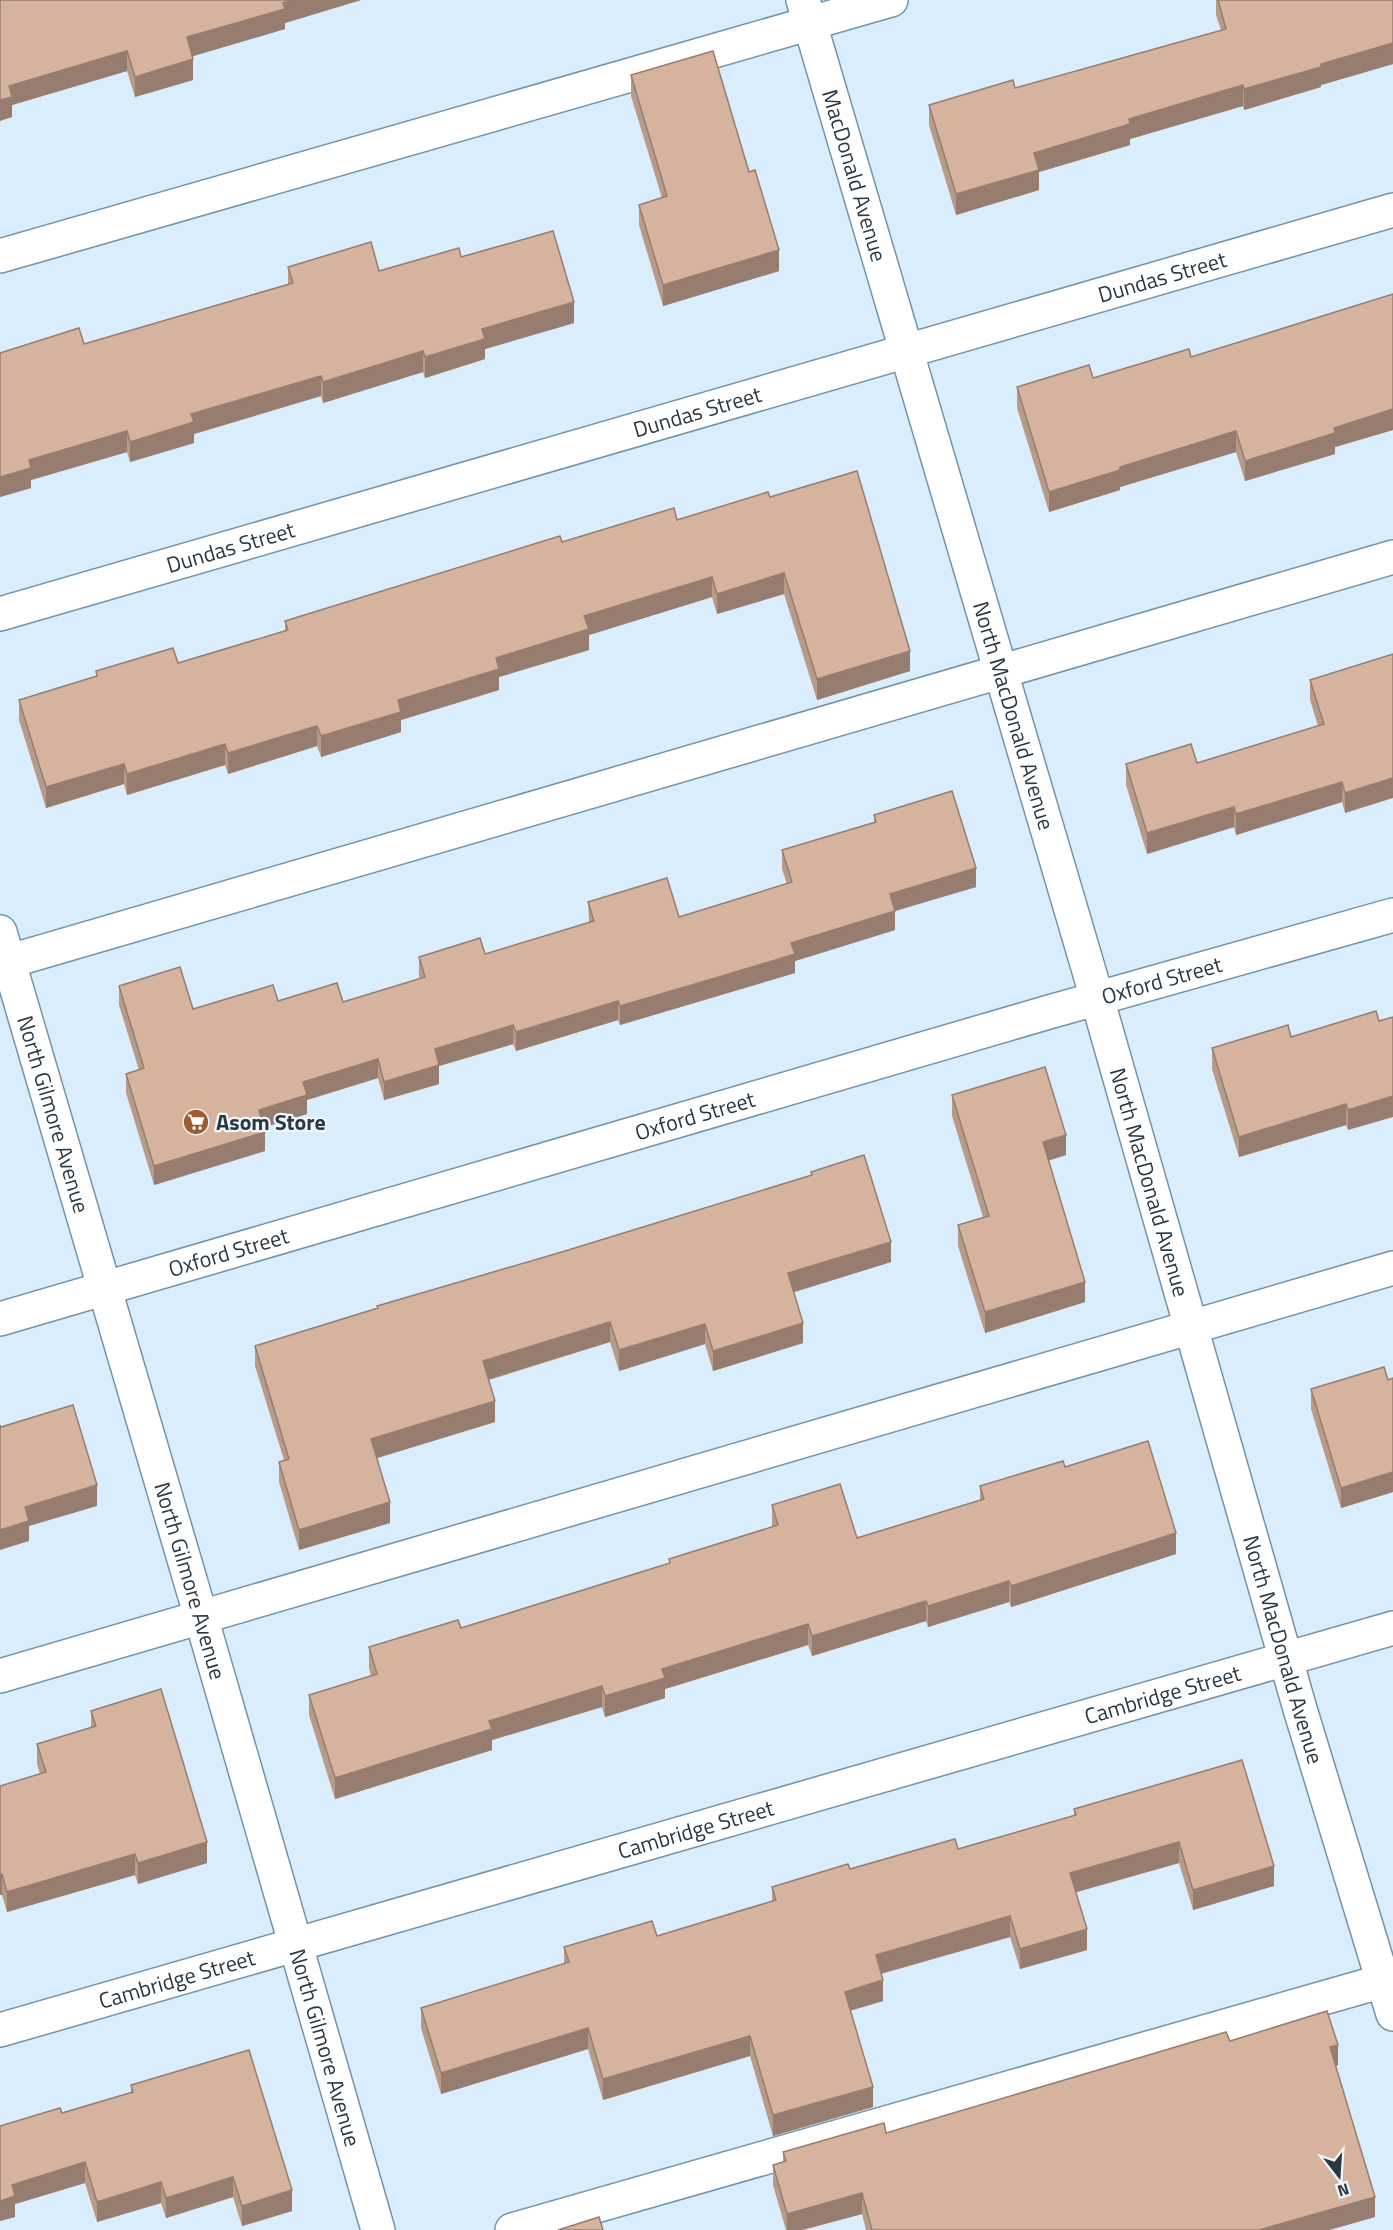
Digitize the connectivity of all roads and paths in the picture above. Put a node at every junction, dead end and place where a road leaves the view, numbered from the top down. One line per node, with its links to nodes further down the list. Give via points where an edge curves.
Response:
1 (891, 0): 2 (street)
2 (806, 12): 4 (street); 5 (street, MacDonald Avenue)
3 (1393, 210): 5 (street, Dundas Street)
4 (0, 256)
5 (906, 350): 7 (street, Dundas Street); 8 (street, North MacDonald Avenue)
6 (1393, 557): 8 (street)
7 (0, 614)
8 (1001, 673): 10 (street); 11 (street, North MacDonald Avenue)
9 (1393, 915): 11 (street, Oxford Street)
10 (3, 953): 13 (street, North Gilmore Avenue)
11 (1097, 998): 13 (street, Oxford Street); 15 (street, North MacDonald Avenue)
12 (1393, 1268): 15 (street)
13 (105, 1287): 14 (street, Oxford Street); 16 (street, North Gilmore Avenue)
14 (0, 1319)
15 (1191, 1328): 16 (street); 18 (street, North MacDonald Avenue)
16 (201, 1617): 19 (street); 20 (street, North Gilmore Avenue)
17 (1393, 1628): 18 (street, Cambridge Street)
18 (1286, 1659): 20 (street, Cambridge Street); 21 (street, North MacDonald Avenue)
19 (0, 1676)
20 (295, 1944): 23 (street, Cambridge Street); 24 (street, North Gilmore Avenue)
21 (1388, 1980): 22 (street, North MacDonald Avenue); 25 (street)
22 (1393, 2013)
23 (0, 2030)
24 (378, 2230)
25 (512, 2230)

